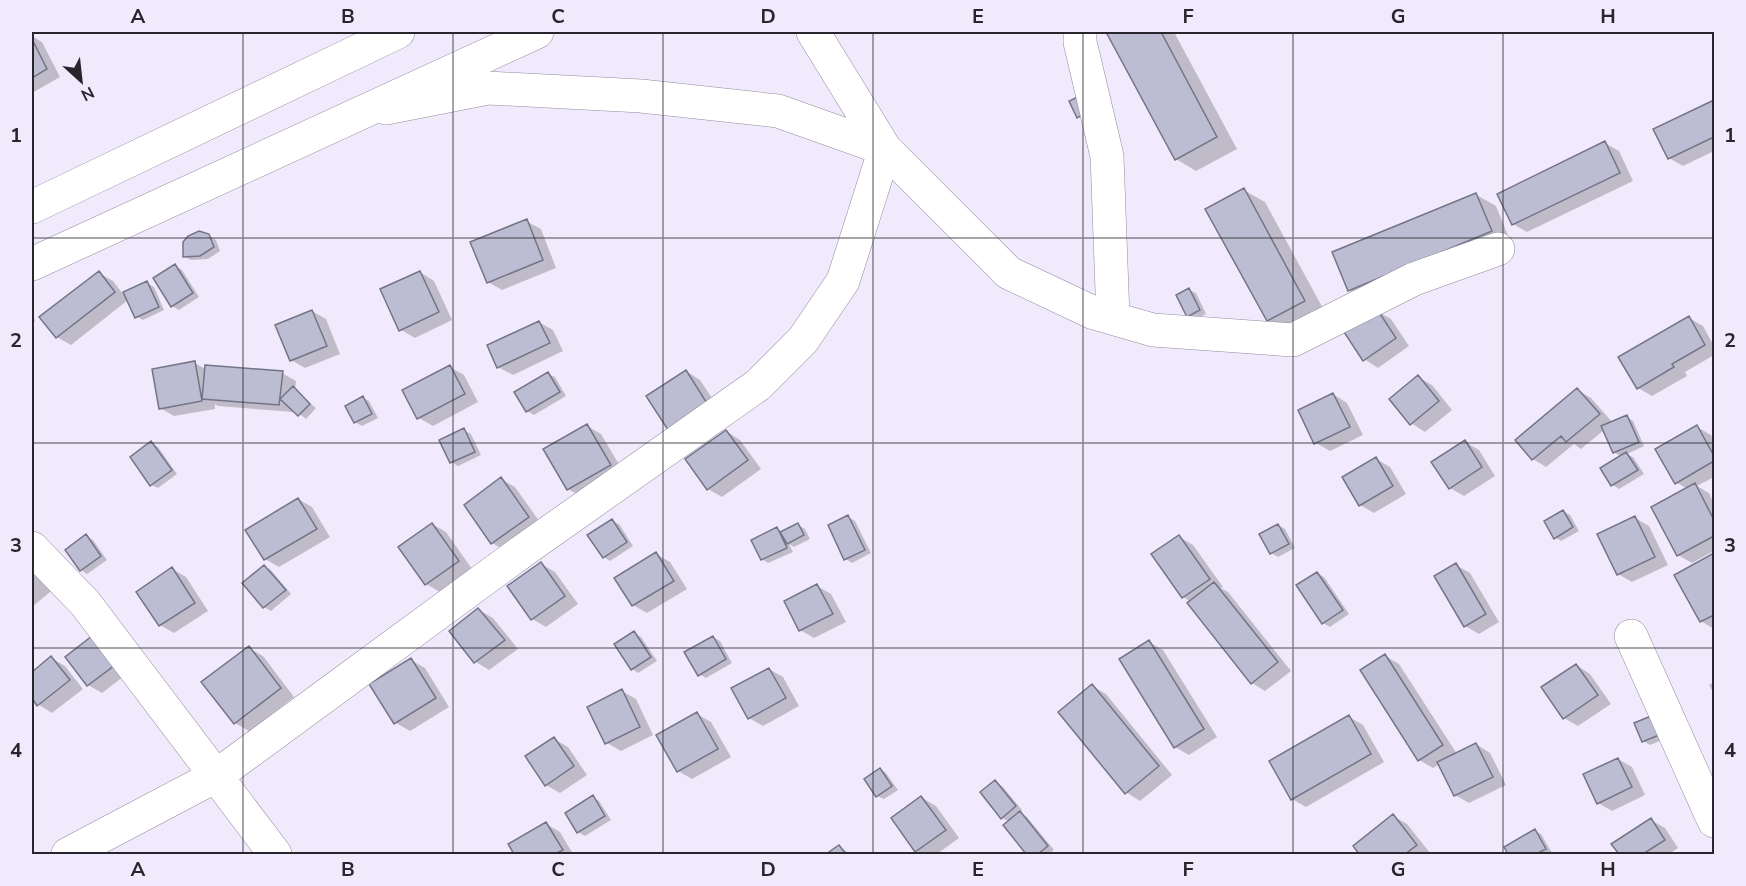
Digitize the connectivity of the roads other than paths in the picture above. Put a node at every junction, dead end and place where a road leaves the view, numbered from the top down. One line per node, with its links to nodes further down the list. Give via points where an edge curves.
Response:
1 (398, 32): 7 (street)
2 (537, 32): 5 (street)
3 (813, 32): 6 (street)
4 (1080, 32): 10 (street, via 1107,156)
5 (358, 114): 6 (street, via 488,88 641,96 778,111); 9 (street)
6 (885, 149): 10 (street, via 1010,273 1094,313); 13 (street, via 843,281 803,340 758,385 524,550)
7 (32, 207)
8 (1498, 249): 10 (street, via 1414,279 1293,340 1153,330)
9 (32, 264)
10 (1113, 318)
11 (32, 548): 13 (street, via 85,603)
12 (1631, 636): 14 (street)
13 (216, 776): 15 (street); 16 (street)
14 (1714, 821)
15 (68, 855)
16 (275, 855)

